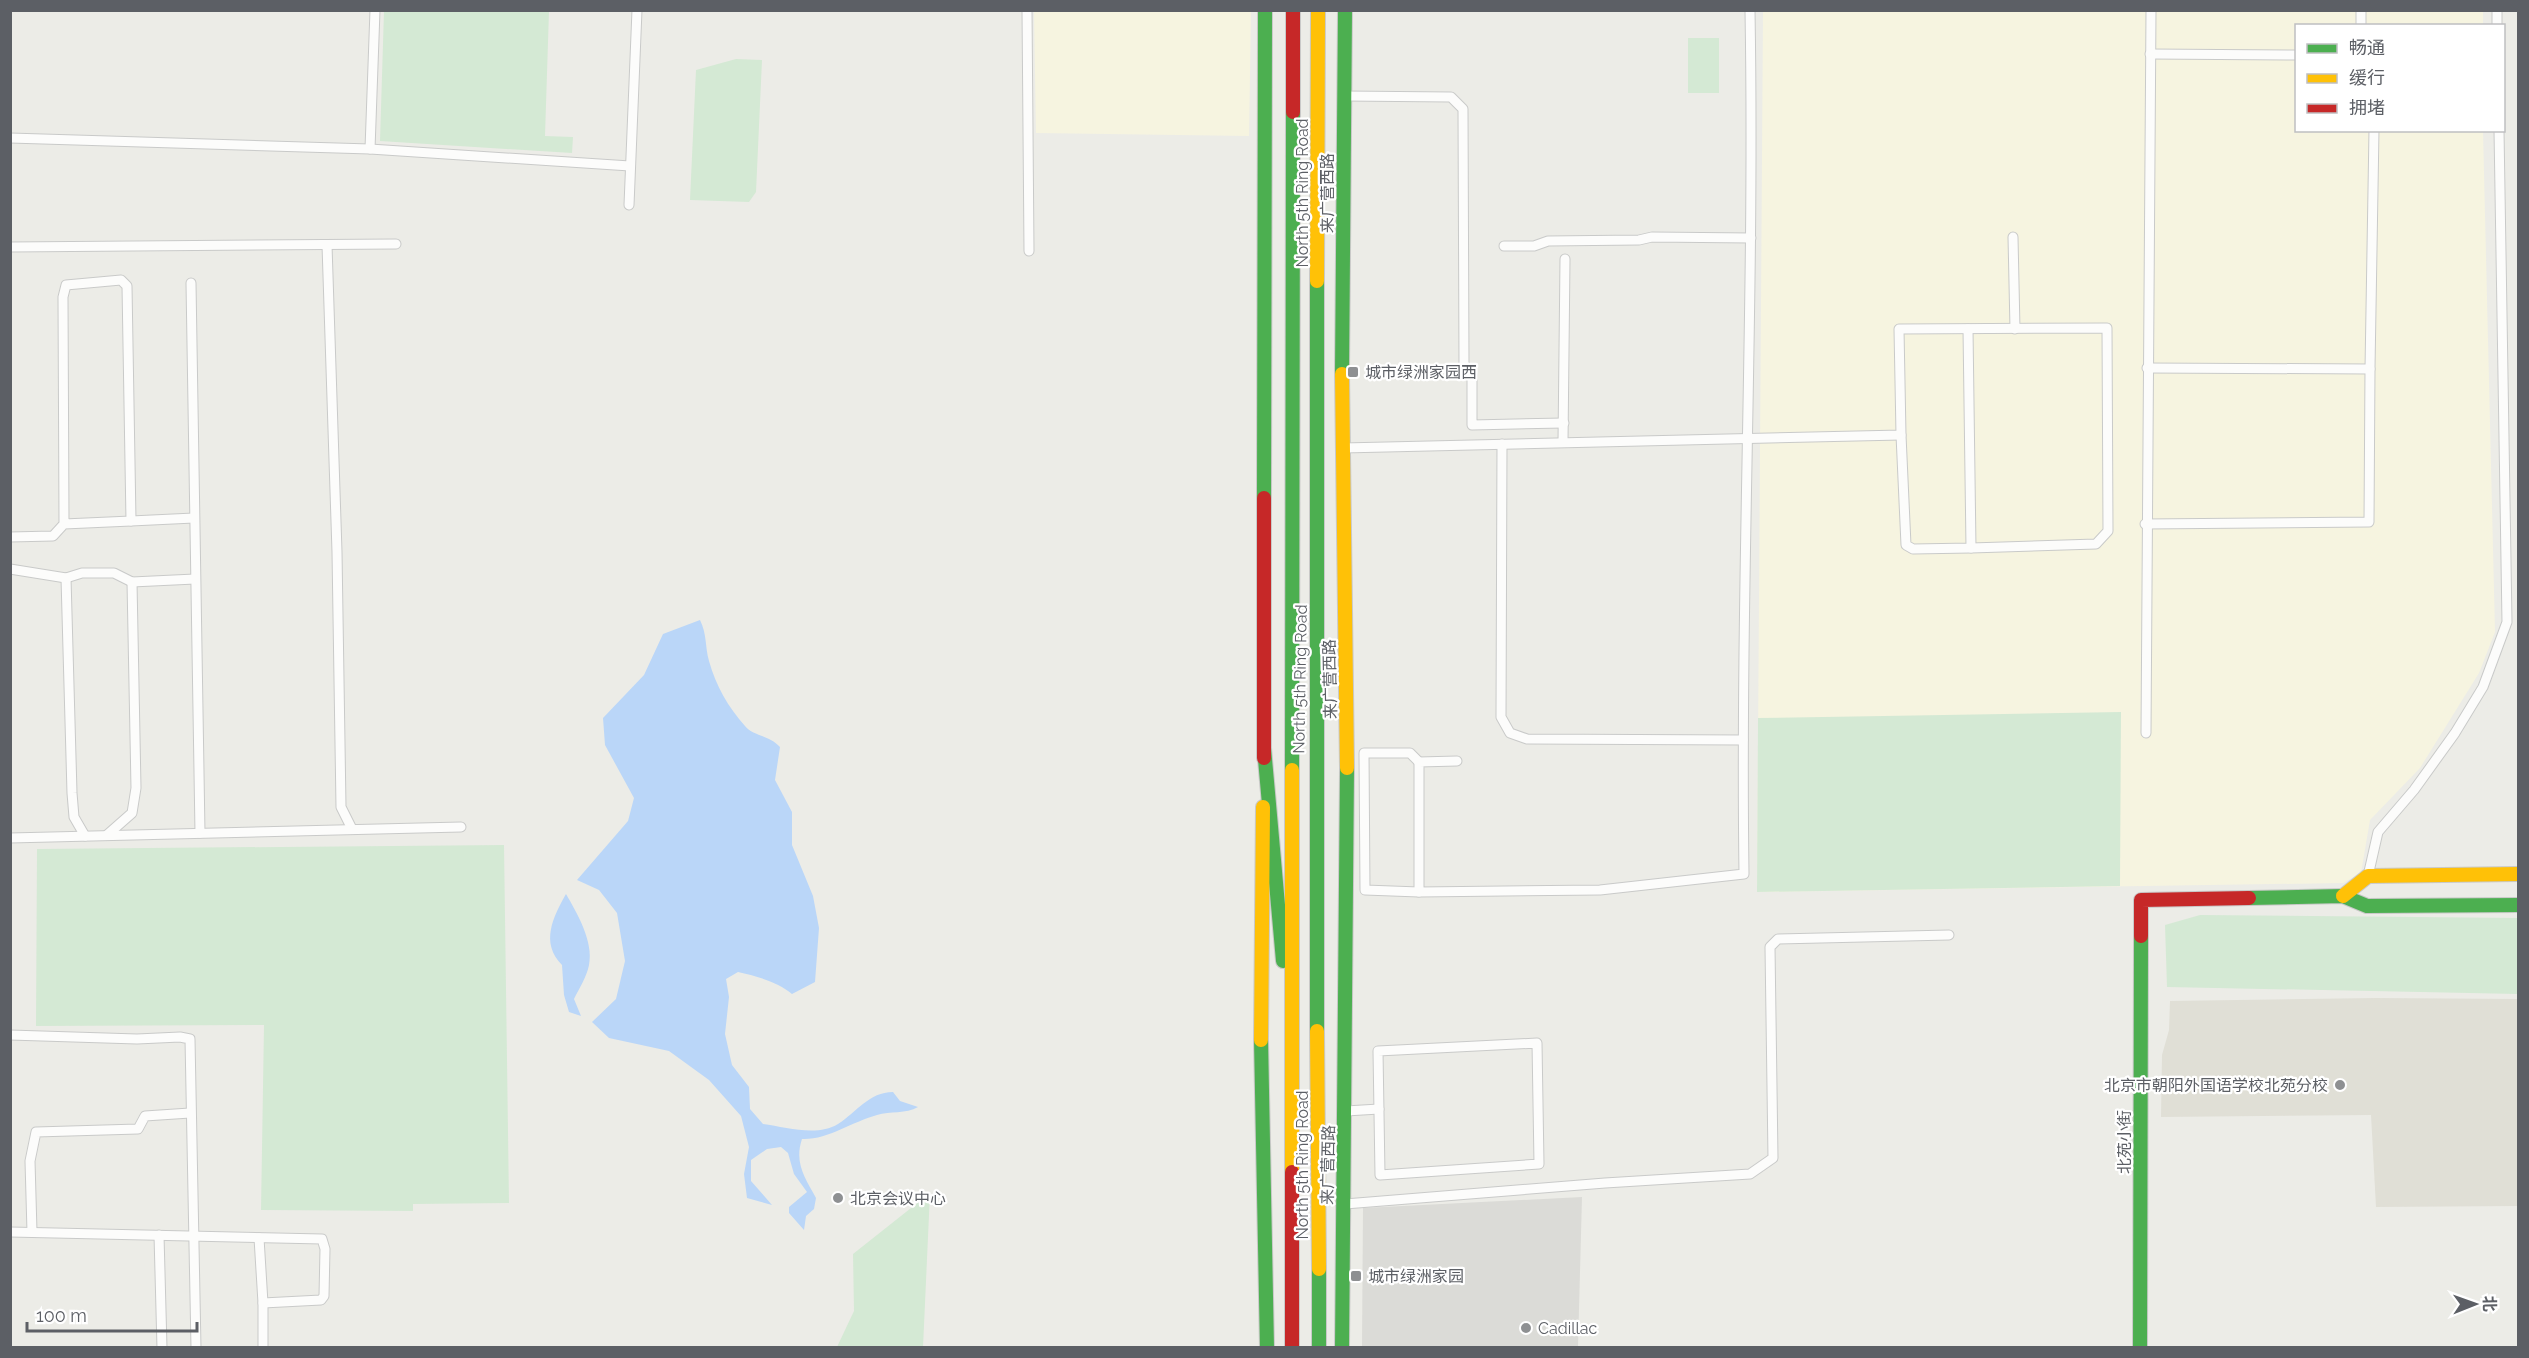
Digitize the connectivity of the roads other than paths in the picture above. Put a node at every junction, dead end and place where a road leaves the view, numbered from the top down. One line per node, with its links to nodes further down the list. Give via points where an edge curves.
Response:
1 (375, 10): 16 (street)
2 (637, 10): 17 (street)
3 (1027, 10): 25 (street)
4 (1265, 10): 54 (main road)
5 (1293, 10): 72 (main road, North 5th Ring Road)
6 (1318, 10): 88 (main road, North 5th Ring Road)
7 (1345, 10): 12 (main road, 来广营西路)
8 (1750, 10): 20 (street)
9 (2151, 10): 10 (street)
10 (2150, 54): 11 (street); 30 (street)
11 (2295, 55)
12 (1344, 96): 33 (street, via 1451,97 1463,109 1464,364 1472,375); 39 (main road, 来广营西路)
13 (2374, 132): 31 (street)
14 (2499, 132): 40 (street)
15 (10, 138): 16 (street)
16 (370, 149): 17 (street)
17 (630, 166): 18 (street)
18 (629, 205)
19 (2013, 237): 29 (street)
20 (1751, 238): 24 (street, via 1652,237); 35 (street)
21 (396, 244): 22 (street)
22 (327, 245): 23 (street); 60 (street, via 341,807)
23 (10, 246)
24 (1504, 246)
25 (1029, 251)
26 (1565, 259): 32 (street)
27 (192, 283): 42 (street)
28 (1968, 329): 29 (street); 34 (street, via 1899,329); 47 (street)
29 (2014, 329): 47 (street, via 2107,328 2108,531 2096,544)
30 (2147, 368): 31 (street); 45 (street)
31 (2370, 369): 45 (street, via 2369,522)
32 (1564, 423): 33 (street); 36 (street)
33 (1472, 425): 38 (street)
34 (1901, 435): 35 (street); 47 (street, via 1906,545 1913,549)
35 (1749, 437): 36 (street); 53 (street)
36 (1563, 442): 37 (street)
37 (1502, 444): 38 (street); 53 (street, via 1501,717 1509,733 1527,739)
38 (1472, 445): 39 (street)
39 (1343, 448): 57 (main road, 来广营西路)
40 (2507, 498): 41 (street); 66 (street, via 2511,515 2507,622 2483,687 2455,734 2378,832)
41 (2518, 498)
42 (194, 518): 43 (street); 50 (street)
43 (131, 521): 44 (street); 44 (street, via 127,286 121,280 66,285)
44 (64, 524): 46 (street, via 52,536)
45 (2145, 524): 52 (street)
46 (10, 537)
47 (1971, 548)
48 (10, 569): 49 (street)
49 (66, 578): 51 (street, via 82,573 114,573); 63 (street, via 72,793 74,817)
50 (195, 579): 51 (street); 61 (street)
51 (132, 582): 62 (street, via 136,788 132,813)
52 (2146, 733)
53 (1743, 740): 67 (street, via 1744,874 1600,890)
54 (1264, 748): 72 (main road); 86 (main road, via 1260,994)
55 (1419, 762): 56 (street); 58 (street, via 1410,753 1364,753); 67 (street)
56 (1457, 762)
57 (1348, 813): 58 (street); 74 (main road, 来广营西路)
58 (1365, 813): 67 (street, via 1365,890)
59 (461, 827): 60 (street)
60 (352, 829): 61 (street)
61 (200, 833): 62 (street)
62 (107, 835): 63 (street)
63 (85, 836): 64 (street)
64 (10, 838)
65 (2518, 874): 66 (main road)
66 (2368, 876): 68 (main road)
67 (1419, 891)
68 (2343, 896): 69 (main road, via 2367,906); 90 (main road, 北苑小街, via 2141,900)
69 (2518, 905)
70 (1949, 935): 76 (street, via 1779,939 1770,947 1773,1158 1750,1174)
71 (10, 1035): 75 (street, via 190,1039)
72 (1292, 1043): 87 (main road, North 5th Ring Road)
73 (1378, 1109): 73 (street, via 1380,1175 1539,1164 1537,1043 1378,1052); 74 (street)
74 (1346, 1111): 76 (main road, 来广营西路)
75 (190, 1113): 78 (street, via 145,1116 138,1129 36,1132 30,1161); 80 (street)
76 (1345, 1204): 89 (main road, 来广营西路)
77 (10, 1232): 78 (street)
78 (32, 1232): 79 (street)
79 (159, 1235): 80 (street); 83 (street)
80 (194, 1235): 81 (street); 84 (street)
81 (259, 1238): 82 (street); 82 (street, via 322,1239 325,1249 321,1300)
82 (263, 1303): 85 (street)
83 (162, 1347)
84 (196, 1347)
85 (263, 1347)
86 (1267, 1347)
87 (1292, 1347)
88 (1319, 1347)
89 (1342, 1347)
90 (2140, 1347)

